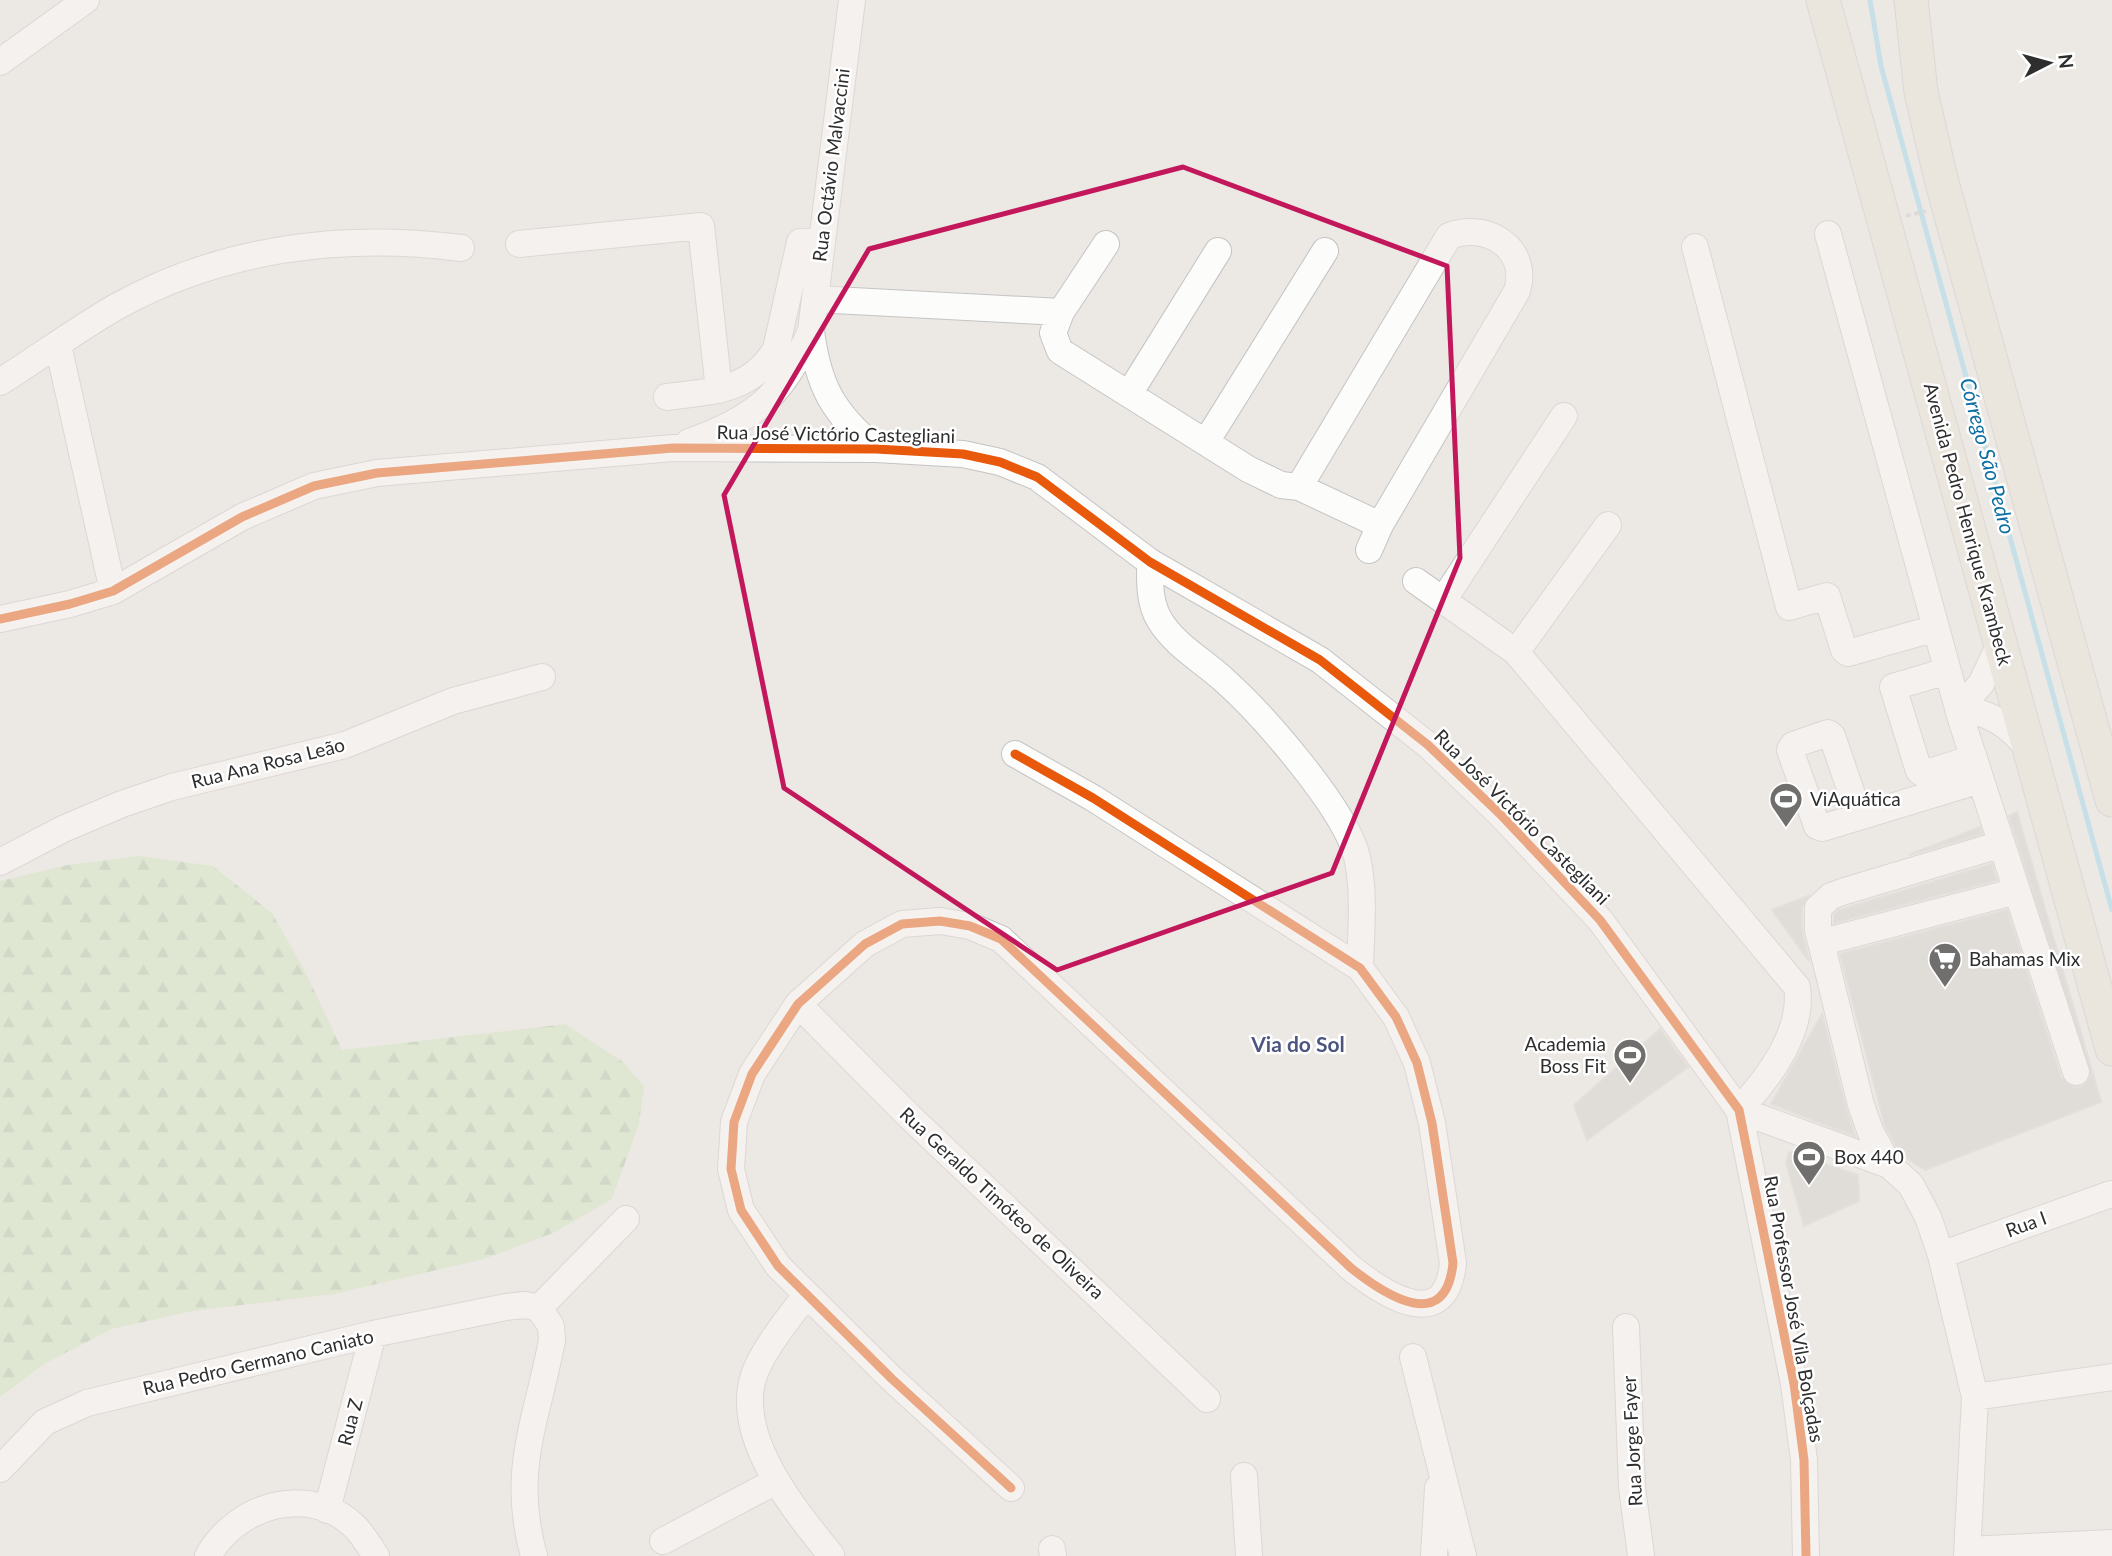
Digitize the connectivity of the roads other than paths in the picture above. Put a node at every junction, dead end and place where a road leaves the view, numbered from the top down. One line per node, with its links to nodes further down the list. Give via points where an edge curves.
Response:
1 (86, 0): 5 (street)
2 (852, 0): 7 (street, Rua Octávio Malvaccini)
3 (1823, 0): 36 (main road, Avenida Pedro Henrique Krambeck)
4 (1912, 0): 44 (main road, via 1921,92 1941,178)
5 (0, 62)
6 (1828, 234): 35 (street)
7 (822, 241): 14 (street, Rua Octávio Malvaccini); 19 (street, via 800,242 776,349 768,363 740,385)
8 (519, 244): 19 (street, via 701,226)
9 (1106, 244): 15 (street)
10 (1695, 247): 35 (street, via 1789,607 1827,596 1848,653)
11 (461, 248): 17 (street, via 359,241 264,252 188,273 116,307)
12 (1218, 251): 20 (street)
13 (1325, 251): 23 (street)
14 (815, 299): 15 (street); 16 (street, Rua Octávio Malvaccini)
15 (1061, 312): 20 (street, via 1053,333 1060,351)
16 (811, 331): 24 (street, Rua Octávio Malvaccini, via 795,367 761,407); 25 (street, Rua Octávio Malvaccini, via 821,383 834,407)
17 (58, 345): 18 (street); 32 (street)
18 (0, 382)
19 (719, 390): 21 (street)
20 (1129, 394): 23 (street)
21 (667, 397)
22 (1564, 416): 33 (street)
23 (1206, 442): 26 (street, via 1281,485)
24 (673, 448): 25 (street, Rua José Victório Castegliani); 32 (street, Rua José Victório Castegliani, via 377,473 314,486 242,517)
25 (876, 449): 30 (street, Rua José Victório Castegliani, via 1000,461 1037,477)
26 (1299, 487): 27 (street); 27 (street, via 1449,236 1463,231 1490,235 1510,249 1520,264 1517,291)
27 (1380, 525): 29 (street)
28 (1608, 525): 37 (street)
29 (1369, 550)
30 (1150, 562): 50 (street, via 1152,601 1168,633 1241,695 1304,769 1339,819 1356,855); 54 (street, Rua José Victório Castegliani, via 1320,660 1428,745 1600,920)
31 (1416, 581): 33 (street)
32 (113, 590): 34 (street, Rua José Victório Castegliani)
33 (1444, 599): 37 (street)
34 (0, 619)
35 (1936, 628): 38 (street)
36 (2001, 642): 40 (street, via 1981,684); 41 (main road, Avenida Pedro Henrique Krambeck)
37 (1516, 652): 54 (street, via 1797,987 1796,1021 1763,1085)
38 (1947, 671): 40 (street); 43 (street, via 1894,687 1905,723 1923,774)
39 (542, 677): 47 (street, Rua Ana Rosa Leão, via 453,701 345,745 172,787 63,829)
40 (1958, 709): 41 (street, via 1991,716); 43 (street)
41 (2029, 750): 52 (main road, Avenida Pedro Henrique Krambeck)
42 (1015, 754): 50 (street, via 1093,798)
43 (1977, 769): 45 (street); 46 (street)
44 (2112, 800)
45 (1859, 815)
46 (2002, 844): 48 (street); 49 (street, via 1831,896 1818,908 1816,917)
47 (0, 862)
48 (2017, 891): 49 (street); 53 (street)
49 (1823, 942): 55 (street, via 1861,1105)
50 (1360, 968): 51 (street, via 1396,1017 1412,1051 1432,1123 1454,1263 1445,1295 1430,1303 1406,1303 1382,1293 1351,1268 1001,939 950,922 902,924 865,944)
51 (799, 1004): 59 (street, via 752,1074 734,1122 731,1169 741,1210 778,1265); 66 (street, Rua Geraldo Timóteo de Oliveira, via 910,1117)
52 (2112, 1049)
53 (2076, 1072)
54 (1739, 1110): 55 (street); 84 (street, Rua Professor José Vila Bolçadas, via 1794,1384 1804,1461)
55 (1889, 1165): 58 (street, via 1911,1185)
56 (2111, 1194): 58 (street, Rua I)
57 (626, 1219): 60 (street)
58 (1941, 1255): 65 (street)
59 (806, 1295): 70 (street, via 752,1380 753,1424); 71 (street)
60 (539, 1308): 62 (street, Rua Pedro Germano Caniato, via 506,1307); 79 (street, via 551,1326 552,1340 525,1453 523,1499)
61 (1626, 1326): 83 (street, Rua Jorge Fayer, via 1632,1487)
62 (373, 1334): 68 (street, Rua Pedro Germano Caniato, via 87,1403 45,1422); 72 (street, Rua Z)
63 (1413, 1357): 67 (street)
64 (2112, 1377): 65 (street)
65 (1975, 1397): 75 (street)
66 (1207, 1399)
67 (1440, 1464): 81 (street); 82 (street)
68 (0, 1469)
69 (1244, 1476): 80 (street)
70 (776, 1481): 73 (street); 76 (street)
71 (1012, 1488)
72 (327, 1510): 77 (street, via 293,1503 259,1509 230,1527); 78 (street, via 356,1528)
73 (663, 1541)
74 (2112, 1544): 75 (street)
75 (1968, 1553)
76 (831, 1555)
77 (208, 1556)
78 (376, 1556)
79 (534, 1556)
80 (1249, 1556)
81 (1434, 1556)
82 (1463, 1556)
83 (1641, 1556)
84 (1806, 1556)

